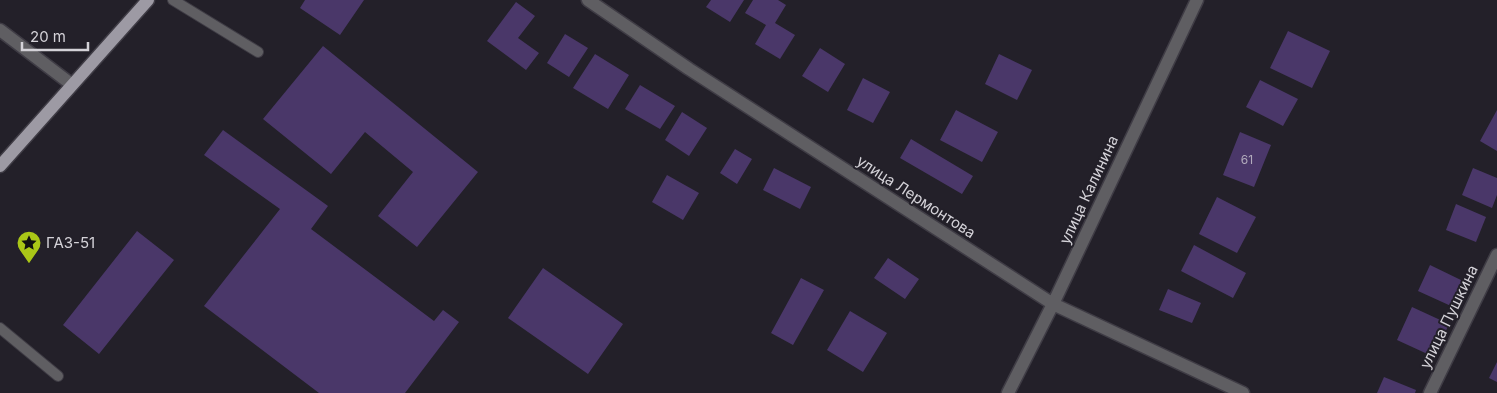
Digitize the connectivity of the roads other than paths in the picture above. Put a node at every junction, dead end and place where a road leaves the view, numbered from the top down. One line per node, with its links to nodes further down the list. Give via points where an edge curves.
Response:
1 (148, 0): 7 (main road)
2 (173, 0): 6 (lane)
3 (588, 0): 10 (street, улица Лермонтова)
4 (1197, 0): 10 (street, улица Калинина)
5 (0, 30): 7 (street)
6 (258, 52)
7 (71, 84): 8 (main road)
8 (0, 166)
9 (1497, 254): 15 (street, улица Пушкина)
10 (1053, 304): 13 (street, улица Калинина); 14 (street, улица Лермонтова)
11 (0, 328): 12 (lane)
12 (58, 376)
13 (1008, 393)
14 (1243, 393)
15 (1430, 393)

